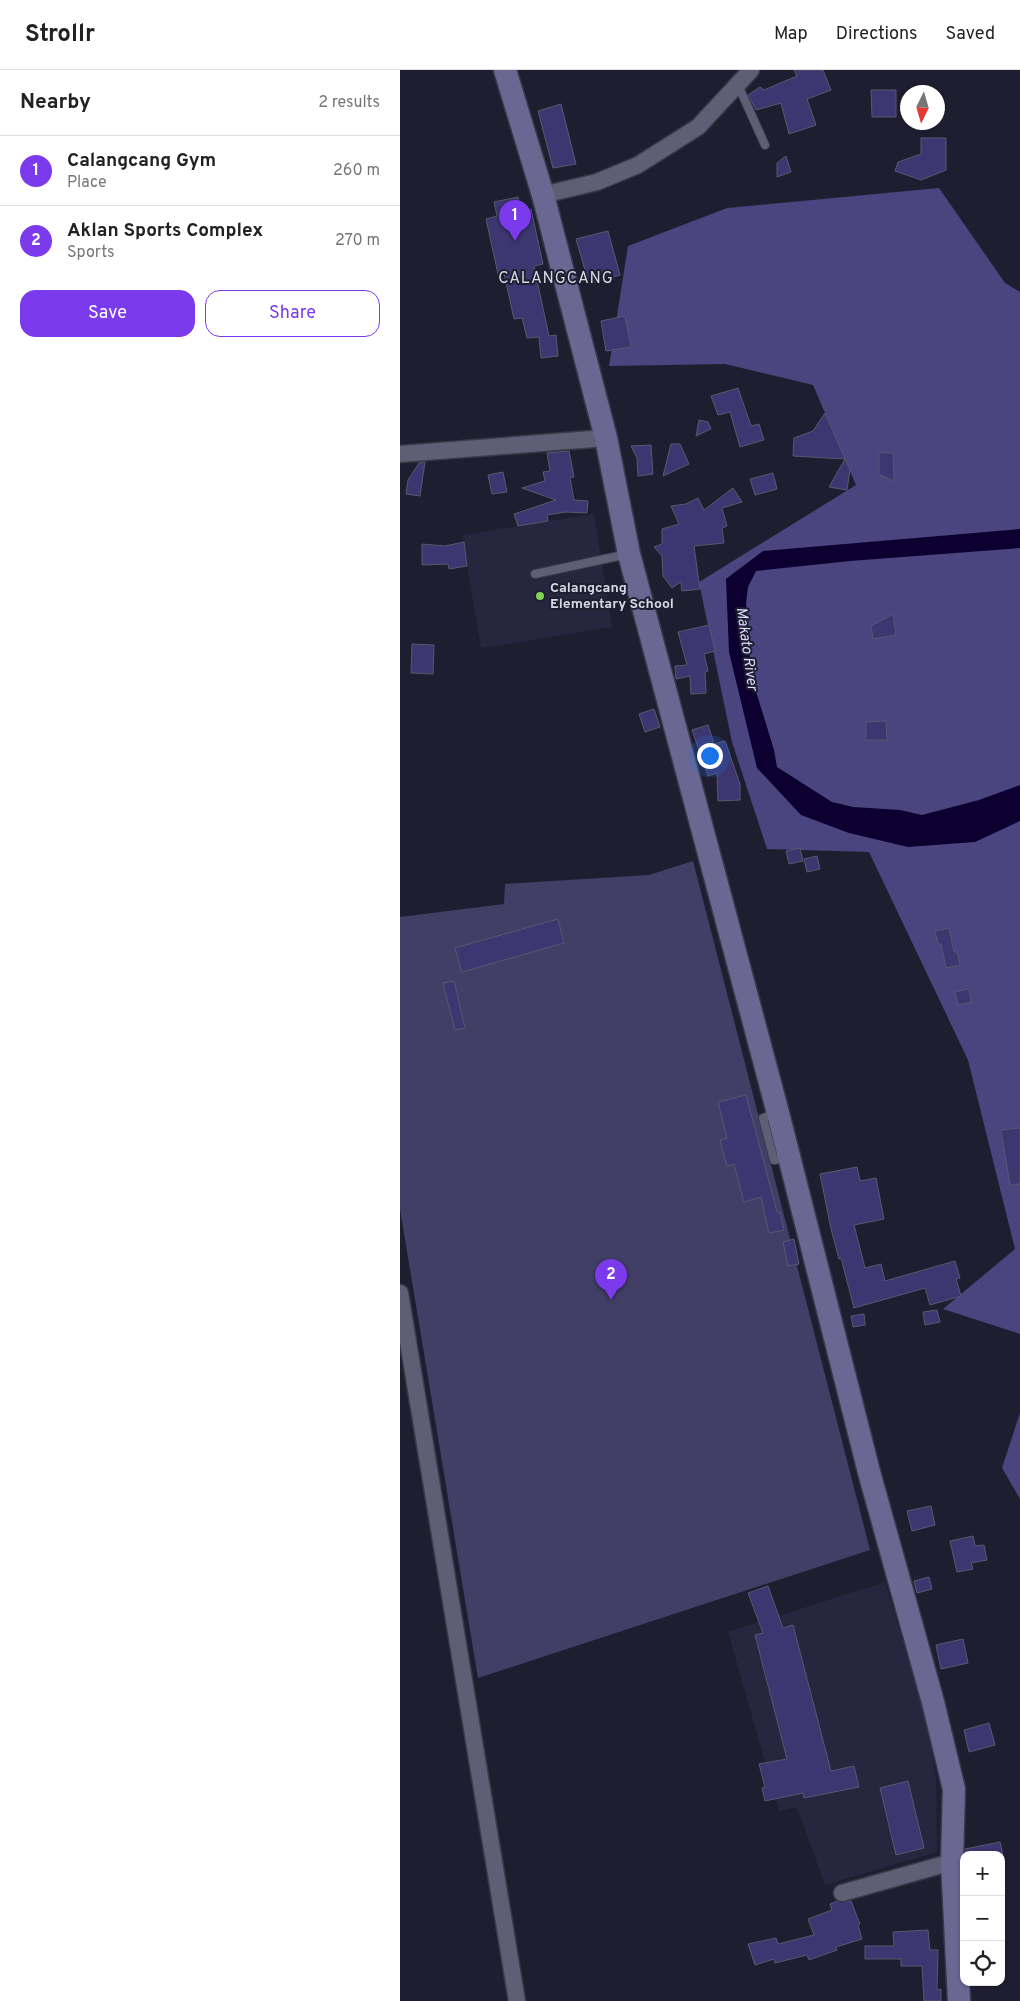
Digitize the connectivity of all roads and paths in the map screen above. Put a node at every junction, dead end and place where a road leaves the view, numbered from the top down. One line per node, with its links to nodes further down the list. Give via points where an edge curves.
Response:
1 (504, 70): 5 (street)
2 (751, 70): 3 (street)
3 (738, 85): 4 (lane); 5 (street, via 698,127 638,165 597,182)
4 (765, 145)
5 (543, 196): 6 (street)
6 (606, 438): 7 (street); 8 (street)
7 (400, 454)
8 (629, 554): 9 (lane); 11 (street, via 933,1702 954,1789)
9 (535, 574)
10 (400, 1293): 13 (street)
11 (952, 1862): 12 (street); 14 (street)
12 (842, 1894)
13 (517, 2001)
14 (959, 2001)

